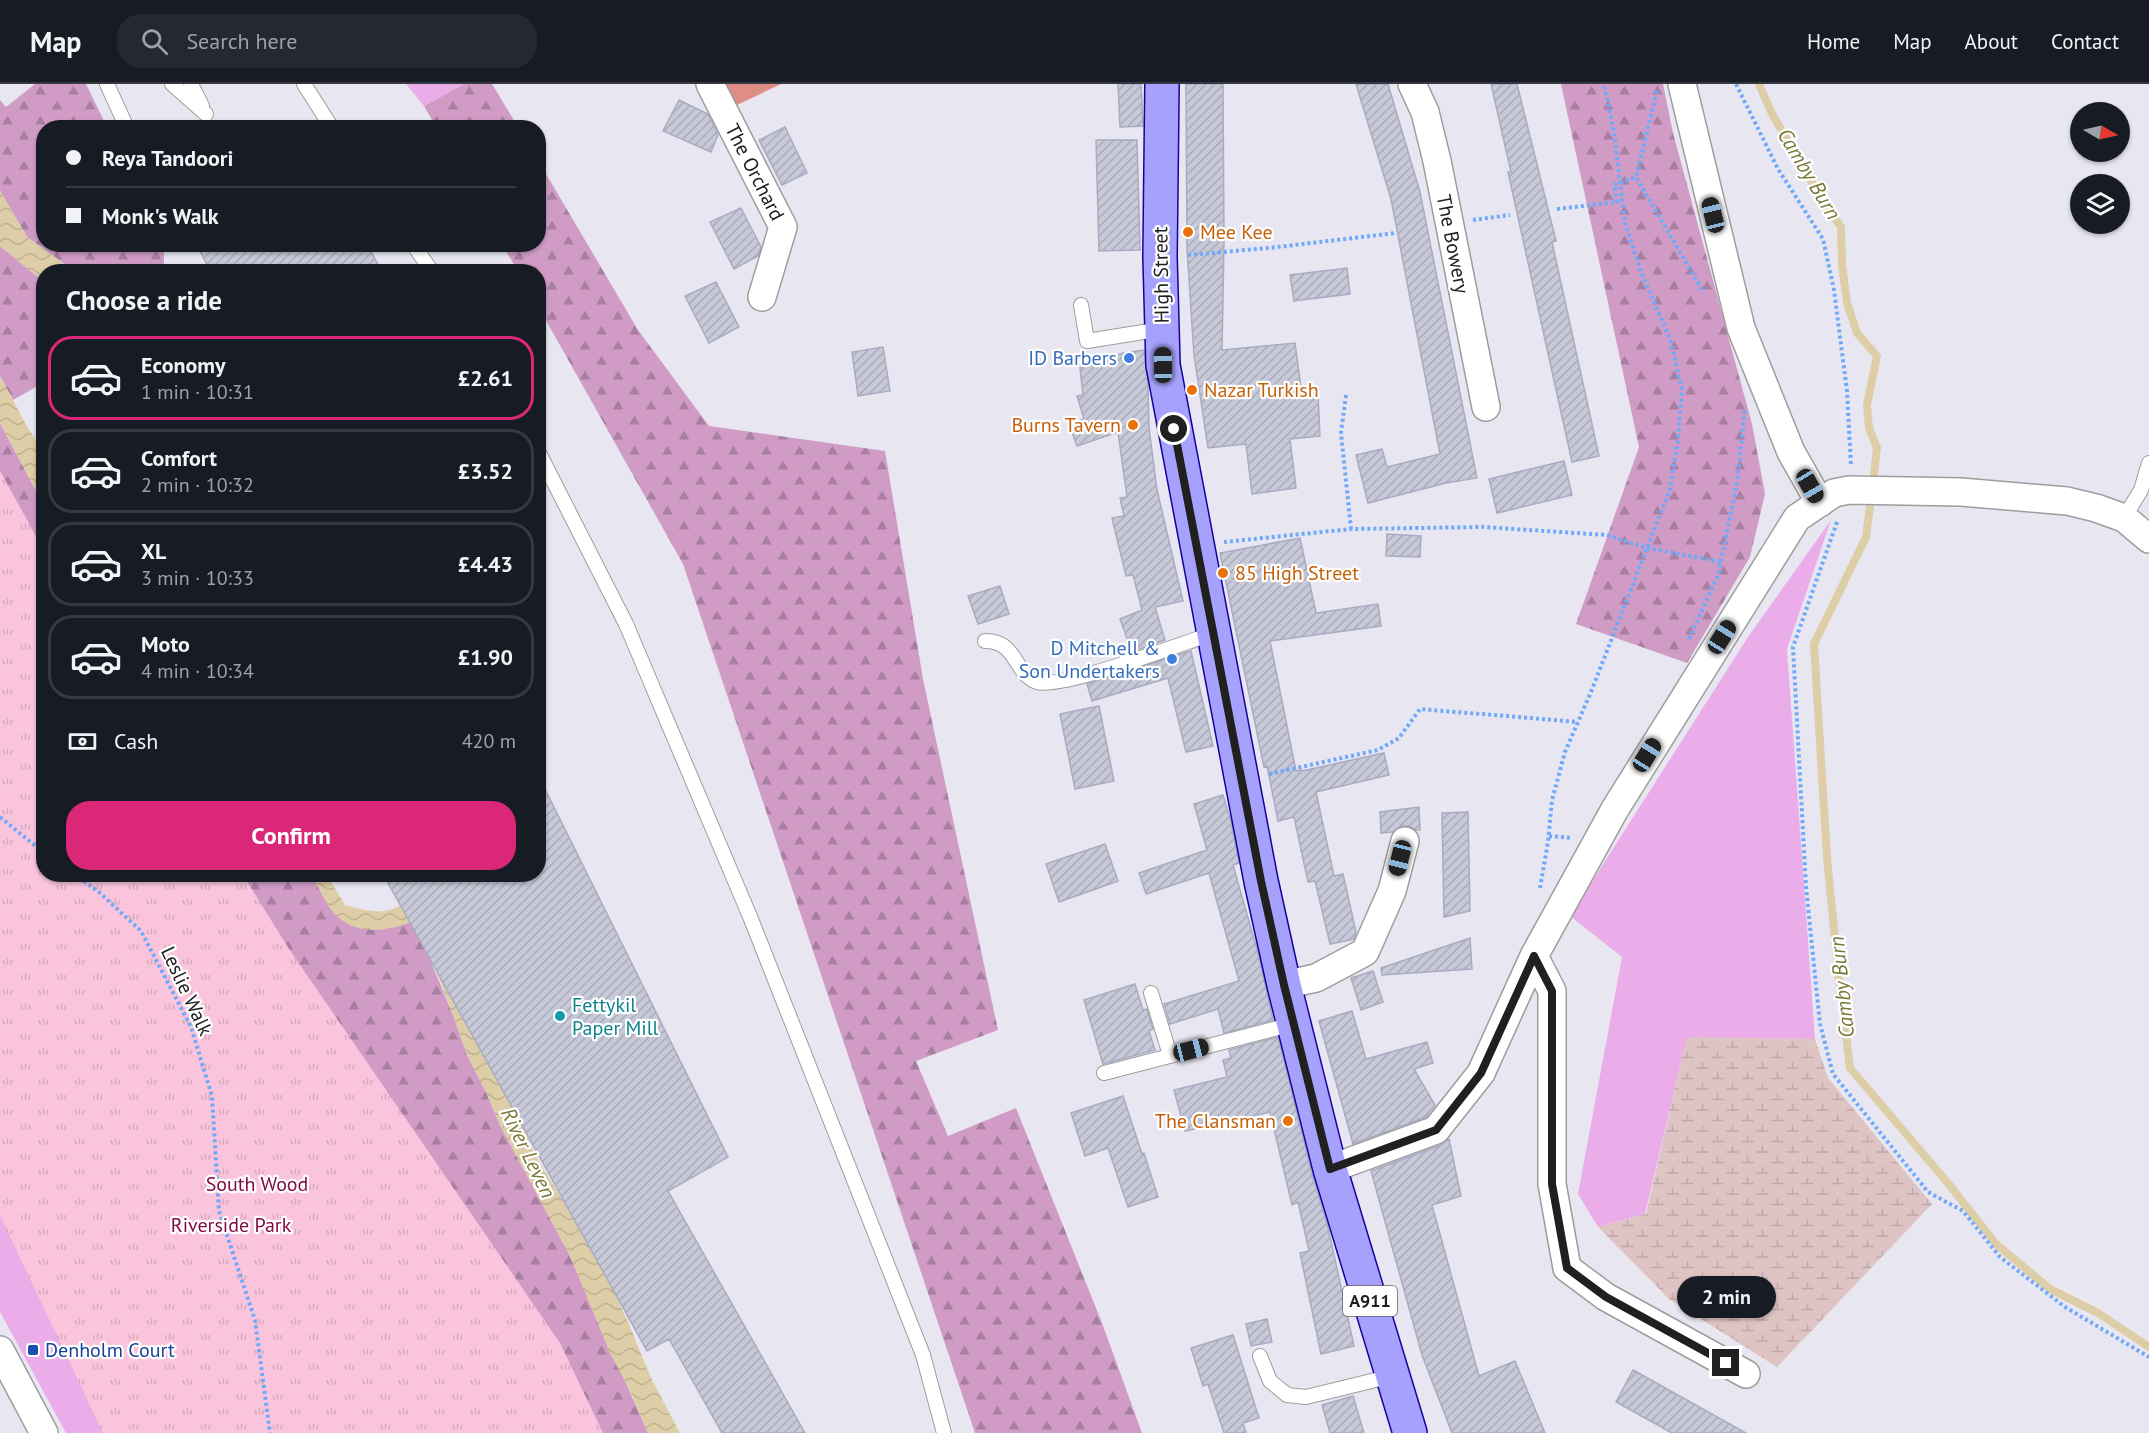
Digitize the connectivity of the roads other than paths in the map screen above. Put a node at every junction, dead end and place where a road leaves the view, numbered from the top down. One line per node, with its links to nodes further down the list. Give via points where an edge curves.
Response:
1 (107, 84): 9 (lane)
2 (172, 84): 3 (lane, via 206,114)
3 (191, 84)
4 (304, 84): 10 (lane)
5 (710, 84): 11 (street, The Orchard, via 783,227)
6 (1162, 84): 13 (main road, High Street / A911)
7 (1412, 84): 14 (street, The Bowery, via 1425,112)
8 (1682, 84): 17 (street, via 1741,328 1791,452)
9 (123, 120)
10 (327, 120)
11 (762, 297)
12 (1081, 305): 13 (lane, via 1087,340)
13 (1162, 329): 20 (main road, High Street / A911, via 1163,365)
14 (1486, 406)
15 (2149, 463): 18 (lane, via 2141,490)
16 (546, 467): 35 (lane, via 626,624 751,918 922,1355)
17 (1820, 503): 18 (street, via 1834,493 1849,490 2014,496 2067,501); 23 (street, via 1797,518 1616,809)
18 (2124, 518): 19 (street)
19 (2149, 539)
20 (1214, 633): 21 (lane, via 1050,683 1031,679 1008,648); 24 (main road, High Street / A911)
21 (986, 641)
22 (1405, 841): 24 (street, via 1392,891 1365,952 1316,978)
23 (1534, 956): 29 (street, via 1481,1073 1436,1130); 32 (street, via 1552,991 1552,1184 1567,1268 1606,1297)
24 (1284, 985): 26 (main road, High Street / A911)
25 (1151, 993): 27 (lane)
26 (1293, 1024): 27 (lane); 29 (main road, High Street / A911)
27 (1170, 1055): 28 (lane)
28 (1104, 1072)
29 (1330, 1169): 33 (main road, A911)
30 (0, 1350): 34 (street)
31 (1260, 1356): 33 (lane, via 1270,1382 1287,1395 1306,1397)
32 (1746, 1374)
33 (1392, 1376): 36 (main road, A911)
34 (44, 1433)
35 (944, 1433)
36 (1410, 1433)

